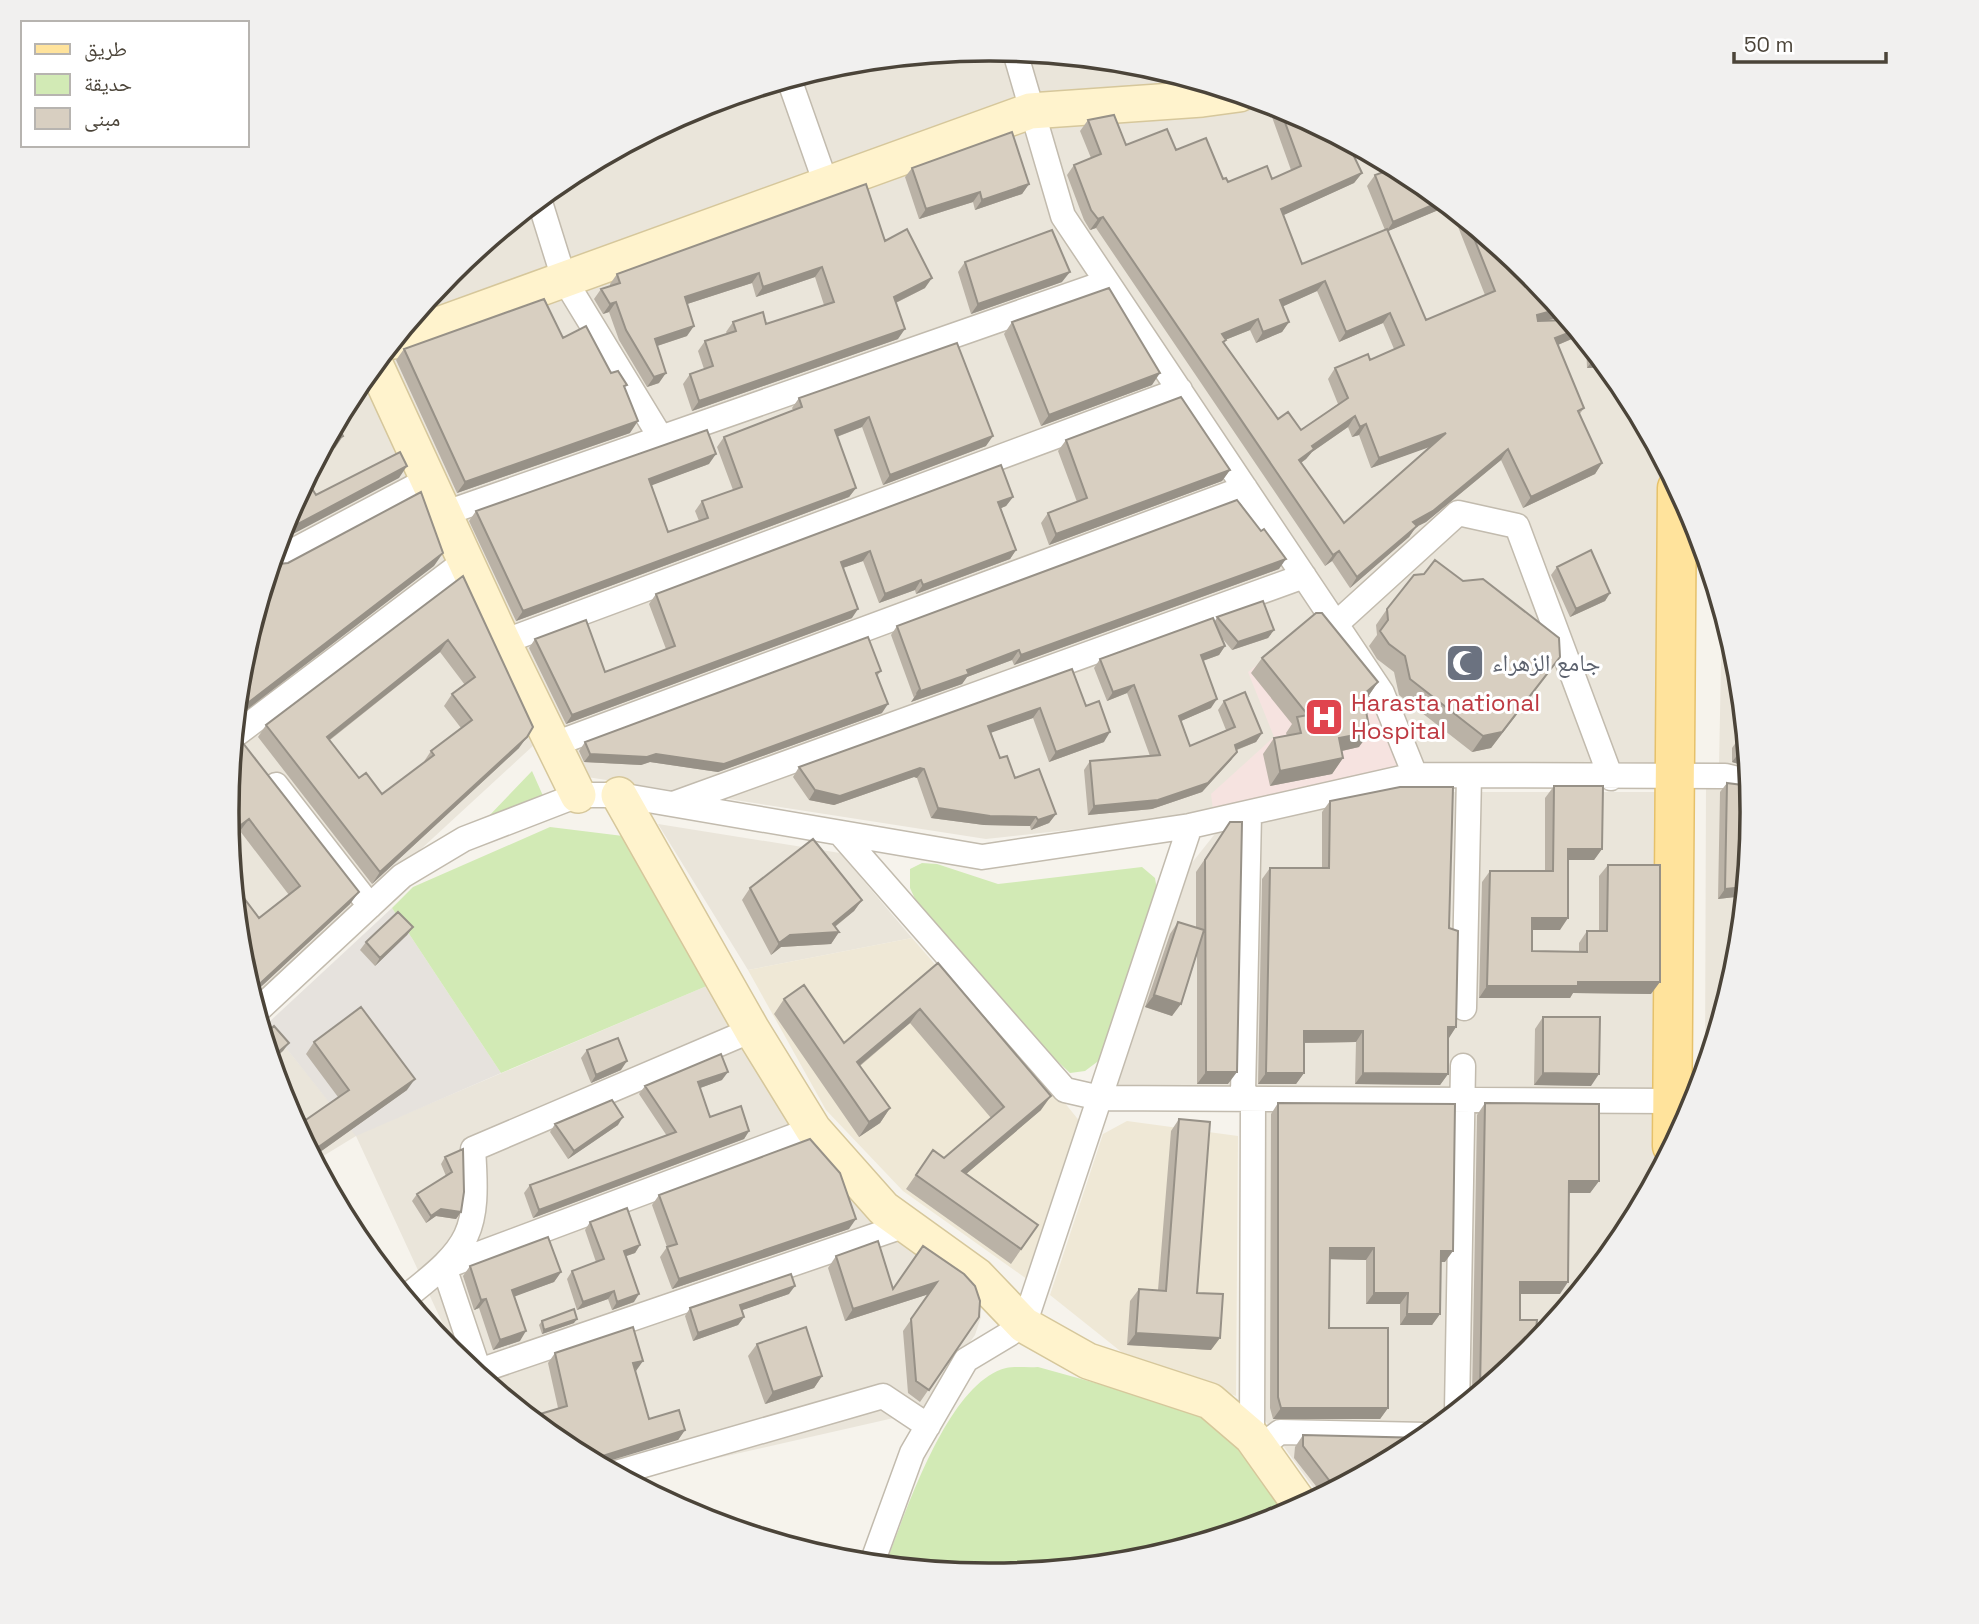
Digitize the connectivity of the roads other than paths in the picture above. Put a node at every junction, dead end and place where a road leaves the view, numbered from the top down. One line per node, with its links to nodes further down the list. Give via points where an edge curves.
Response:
1 (1018, 62): 4 (street)
2 (792, 88): 5 (street)
3 (1198, 91): 4 (street)
4 (1030, 111): 5 (street); 8 (street, via 1063,216)
5 (826, 184): 7 (street)
6 (542, 209): 7 (street)
7 (564, 279): 9 (street); 12 (street)
8 (1107, 282): 11 (street); 12 (street)
9 (410, 335)
10 (380, 375): 13 (street)
11 (1180, 390): 14 (street); 22 (street)
12 (661, 438): 16 (street)
13 (427, 480): 16 (street); 17 (street)
14 (1245, 488): 20 (street); 25 (street)
15 (1678, 513): 28 (main road)
16 (443, 514): 19 (street)
17 (285, 555)
18 (1696, 559): 28 (main road)
19 (465, 561): 22 (street); 23 (street)
20 (1304, 576): 21 (street); 33 (street)
21 (1336, 624): 26 (street, via 1382,693); 29 (street, via 1458,513 1517,526)
22 (503, 642): 25 (street)
23 (244, 729)
24 (242, 743): 37 (street)
25 (552, 745): 32 (street)
26 (1415, 775): 27 (street); 34 (street)
27 (1469, 776): 29 (street); 39 (street)
28 (1685, 777): 29 (street); 30 (street); 45 (main road)
29 (1611, 778)
30 (1739, 779)
31 (619, 795): 32 (street); 33 (street); 40 (street)
32 (578, 796): 37 (street, via 464,839 402,876)
33 (673, 804): 36 (street)
34 (1249, 814): 35 (street); 43 (street, via 1242,1093)
35 (1189, 826): 36 (street, via 982,857); 42 (street)
36 (839, 833): 42 (street, via 1065,1090)
37 (370, 906): 38 (street)
38 (264, 1005)
39 (1464, 1008)
40 (752, 1031): 47 (street); 49 (street, via 474,1149 477,1196 466,1241)
41 (1463, 1066): 44 (street)
42 (1100, 1098): 43 (street); 51 (street)
43 (1254, 1099): 44 (street); 57 (street)
44 (1462, 1100): 46 (street); 54 (street)
45 (1682, 1101)
46 (1680, 1105)
47 (813, 1129): 48 (street, via 884,1209); 49 (street)
48 (906, 1225): 51 (street, via 977,1276); 53 (street)
49 (444, 1267): 50 (street); 52 (street)
50 (413, 1292)
51 (1024, 1325): 55 (street, via 966,1360); 57 (street, via 1088,1361 1210,1401)
52 (474, 1358)
53 (486, 1369)
54 (1457, 1399)
55 (928, 1426): 58 (street, via 883,1396); 60 (street, via 912,1453)
56 (1409, 1435): 57 (street, via 1280,1432)
57 (1255, 1442): 59 (street)
58 (628, 1469)
59 (1295, 1498)
60 (876, 1553)

